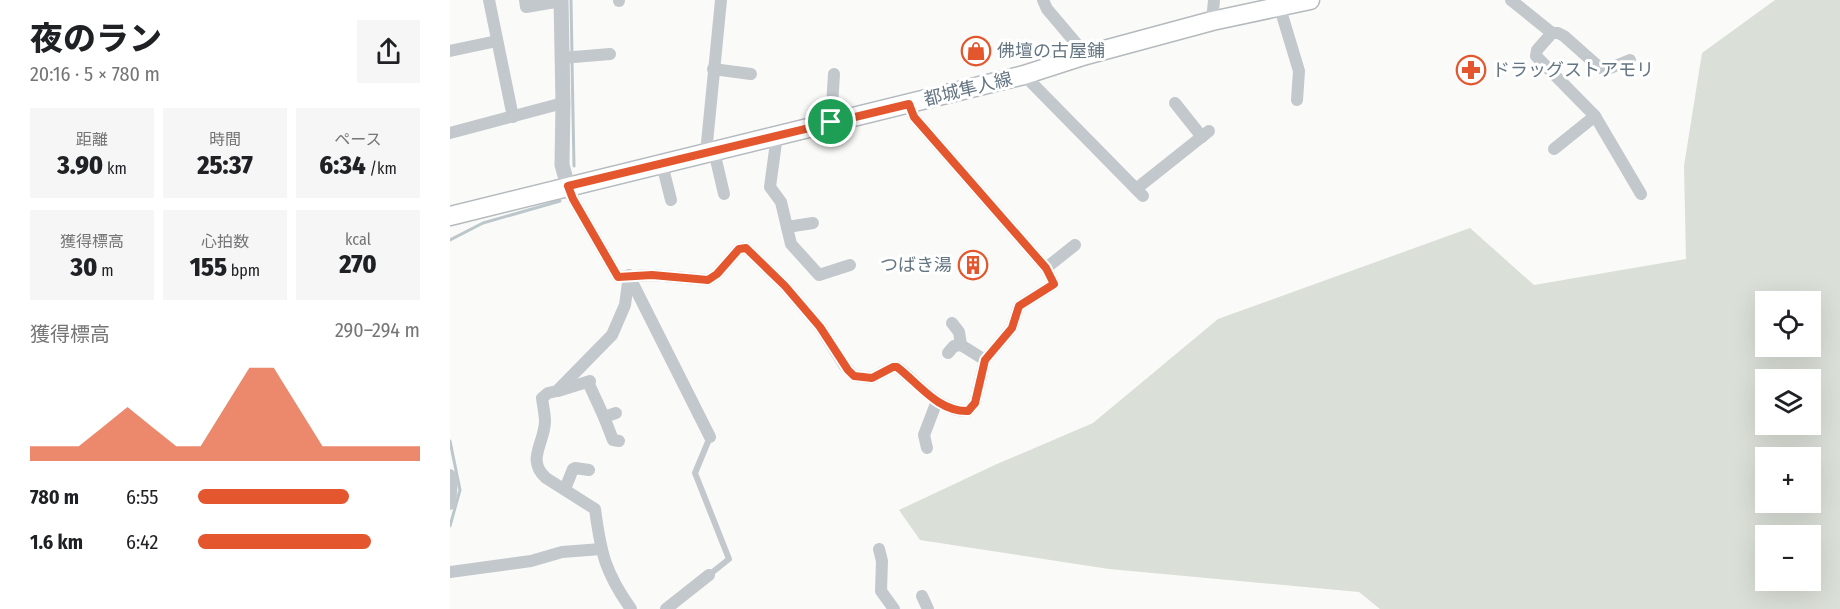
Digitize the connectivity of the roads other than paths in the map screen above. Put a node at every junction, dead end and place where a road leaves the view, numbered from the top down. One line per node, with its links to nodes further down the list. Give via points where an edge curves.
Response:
1 (489, 0): 12 (street)
2 (561, 0): 8 (street); 16 (street)
3 (721, 0): 18 (street)
4 (1043, 0): 15 (street)
5 (1214, 0): 10 (street)
6 (1310, 0): 9 (main road, 都城隼人線)
7 (1511, 0): 11 (street)
8 (526, 8)
9 (1280, 8): 10 (main road, 都城隼人線); 22 (street, via 1299,71)
10 (1212, 21): 15 (main road, 都城隼人線)
11 (1552, 33): 17 (street, via 1564,36 1600,68 1608,69); 26 (street, via 1536,56)
12 (497, 41): 13 (street); 27 (street)
13 (450, 51)
14 (610, 54): 16 (street)
15 (1086, 55): 21 (main road, 都城隼人線)
16 (564, 58): 23 (street)
17 (1630, 60)
18 (713, 69): 19 (street); 32 (street)
19 (751, 74)
20 (834, 74): 28 (street)
21 (1024, 75): 24 (street, via 1140,193 1205,134); 25 (main road, 都城隼人線)
22 (1297, 100)
23 (563, 103): 27 (street); 34 (street, via 562,165)
24 (1174, 103)
25 (909, 104): 28 (main road, 都城隼人線); 43 (street, via 914,117)
26 (1595, 116): 31 (street); 36 (street)
27 (513, 117): 29 (street)
28 (831, 122): 30 (main road, 都城隼人線)
29 (450, 133)
30 (777, 135): 32 (main road, 都城隼人線); 40 (street, via 770,187 781,202)
31 (1554, 149)
32 (710, 152): 33 (main road, 都城隼人線); 35 (street)
33 (662, 164): 34 (main road, 都城隼人線); 37 (street)
34 (568, 186): 38 (main road, 都城隼人線); 44 (street, via 618,277)
35 (724, 194)
36 (1641, 194)
37 (671, 200)
38 (450, 216)
39 (813, 223): 40 (street)
40 (787, 227): 42 (street, via 791,244 819,275)
41 (1075, 245): 43 (street)
42 (850, 265)
43 (1046, 268): 48 (street, via 1054,284 1019,306 1012,328)
44 (628, 275): 49 (street, via 626,305 612,335); 50 (street, via 708,280 739,249 746,248 820,327 854,376 872,378 897,367); 51 (street)
45 (952, 323): 46 (street, via 960,332)
46 (961, 345): 47 (street); 48 (street)
47 (948, 353)
48 (985, 360): 50 (street, via 975,403 968,411)
49 (557, 392): 52 (street, via 589,381 610,415 613,440); 56 (street, via 542,398 545,422 536,463 546,478)
50 (937, 401): 53 (street, via 924,435)
51 (711, 437): 61 (lane, via 694,473 729,559)
52 (619, 441)
53 (927, 448)
54 (589, 470): 56 (street, via 573,469)
55 (450, 475): 57 (street)
56 (565, 489): 58 (street, via 595,509)
57 (450, 504)
58 (601, 549): 60 (street); 63 (street, via 611,578)
59 (879, 549): 65 (street, via 881,591)
60 (450, 572)
61 (709, 575): 64 (street)
62 (922, 596): 66 (street)
63 (631, 609)
64 (666, 609)
65 (894, 609)
66 (928, 609)

